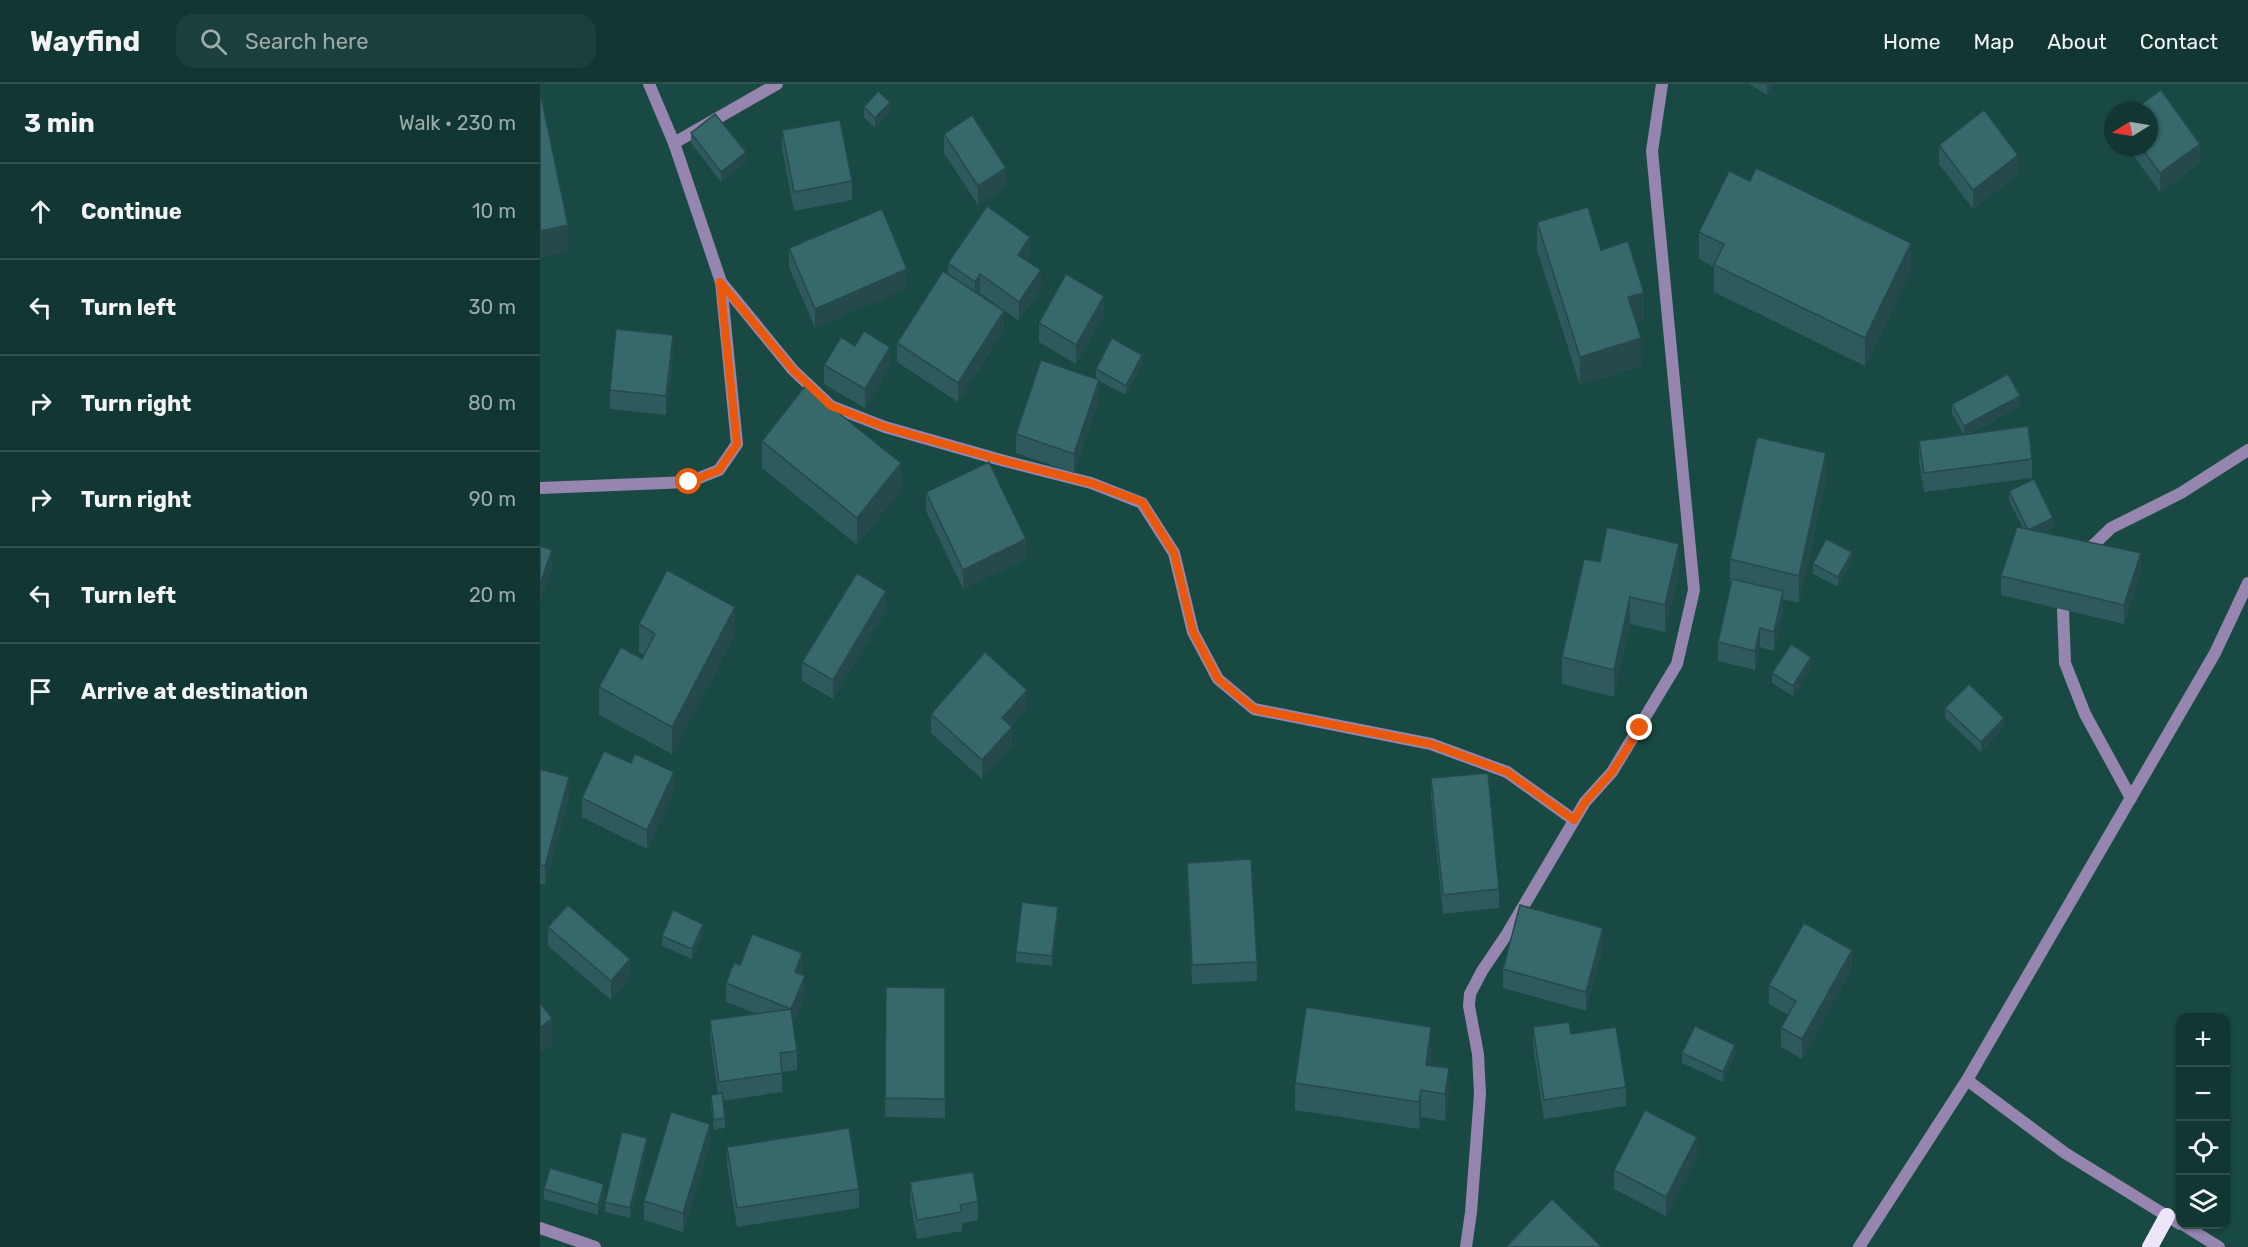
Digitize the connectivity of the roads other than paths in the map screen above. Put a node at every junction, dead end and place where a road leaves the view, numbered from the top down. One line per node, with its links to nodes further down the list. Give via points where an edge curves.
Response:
1 (649, 84): 4 (street)
2 (777, 84): 4 (street)
3 (1662, 84): 12 (street, via 1652,151 1694,590 1677,664 1612,772)
4 (674, 143): 5 (street)
5 (720, 282): 7 (street, via 737,444 719,470 689,482); 12 (street, via 793,370 831,406 885,427 1091,483 1142,502 1174,553 1193,632 1218,679 1254,709 1431,744 1507,772)
6 (2248, 450): 8 (street, via 2181,493 2111,528)
7 (540, 488)
8 (2079, 559)
9 (2248, 583): 11 (street, via 2215,653)
10 (2063, 610): 11 (street, via 2065,663 2085,714)
11 (2131, 798): 13 (street)
12 (1574, 820): 18 (street, via 1470,994 1480,1094)
13 (1967, 1080): 14 (street, via 2065,1153); 19 (street)
14 (2176, 1221): 20 (highway)
15 (540, 1228): 17 (street)
16 (2189, 1229): 21 (street)
17 (595, 1247)
18 (1466, 1247)
19 (1859, 1247)
20 (2150, 1247)
21 (2219, 1247)

